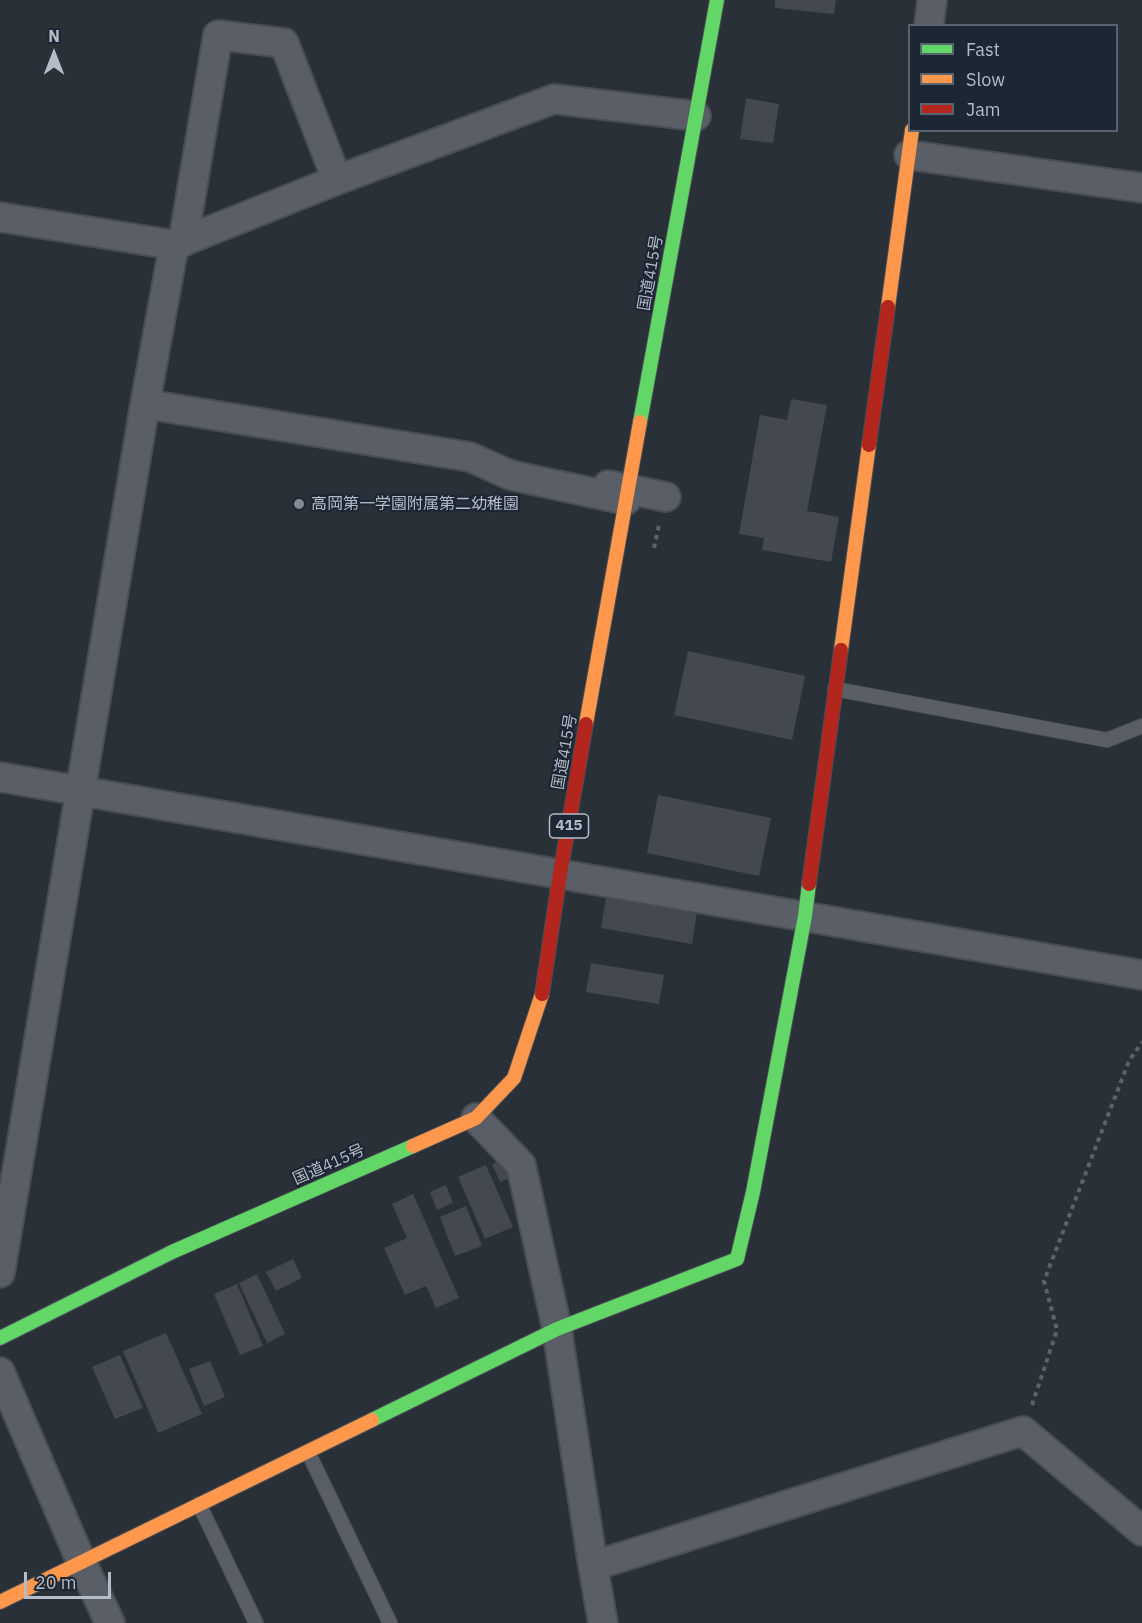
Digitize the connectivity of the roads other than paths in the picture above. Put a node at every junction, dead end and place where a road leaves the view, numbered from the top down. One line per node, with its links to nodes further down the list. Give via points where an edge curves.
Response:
1 (717, 0): 4 (main road, 国道415号 / 415)
2 (933, 0): 3 (street)
3 (929, 24)
4 (696, 116): 6 (street, via 554,99); 13 (main road, 国道415号 / 415)
5 (911, 143): 7 (street); 14 (main road)
6 (338, 180): 9 (street); 9 (street, via 284,43 218,35)
7 (1142, 188)
8 (0, 217): 9 (street)
9 (178, 243): 10 (street)
10 (145, 404): 13 (street, via 470,458 510,475); 17 (street)
11 (594, 482): 12 (street)
12 (666, 497)
13 (626, 500): 18 (main road, 国道415号 / 415)
14 (835, 689): 15 (lane, via 1107,740); 19 (main road)
15 (1142, 726)
16 (0, 777): 17 (street)
17 (81, 791): 18 (street); 22 (street)
18 (560, 874): 19 (street); 21 (main road, 国道415号 / 415, via 542,997 532,1027 514,1078)
19 (805, 916): 20 (street); 23 (main road, via 737,1259)
20 (1142, 975)
21 (476, 1118): 23 (street, via 521,1165); 24 (main road, 国道415号 / 415, via 172,1252)
22 (0, 1273)
23 (557, 1329): 26 (main road); 30 (street)
24 (0, 1338)
25 (0, 1372): 29 (street)
26 (308, 1451): 27 (main road); 34 (lane)
27 (199, 1504): 29 (main road); 33 (lane)
28 (1142, 1531): 30 (street, via 1023,1431)
29 (81, 1561): 31 (main road); 32 (street)
30 (593, 1566): 35 (street)
31 (0, 1602)
32 (110, 1623)
33 (256, 1623)
34 (390, 1623)
35 (603, 1623)

